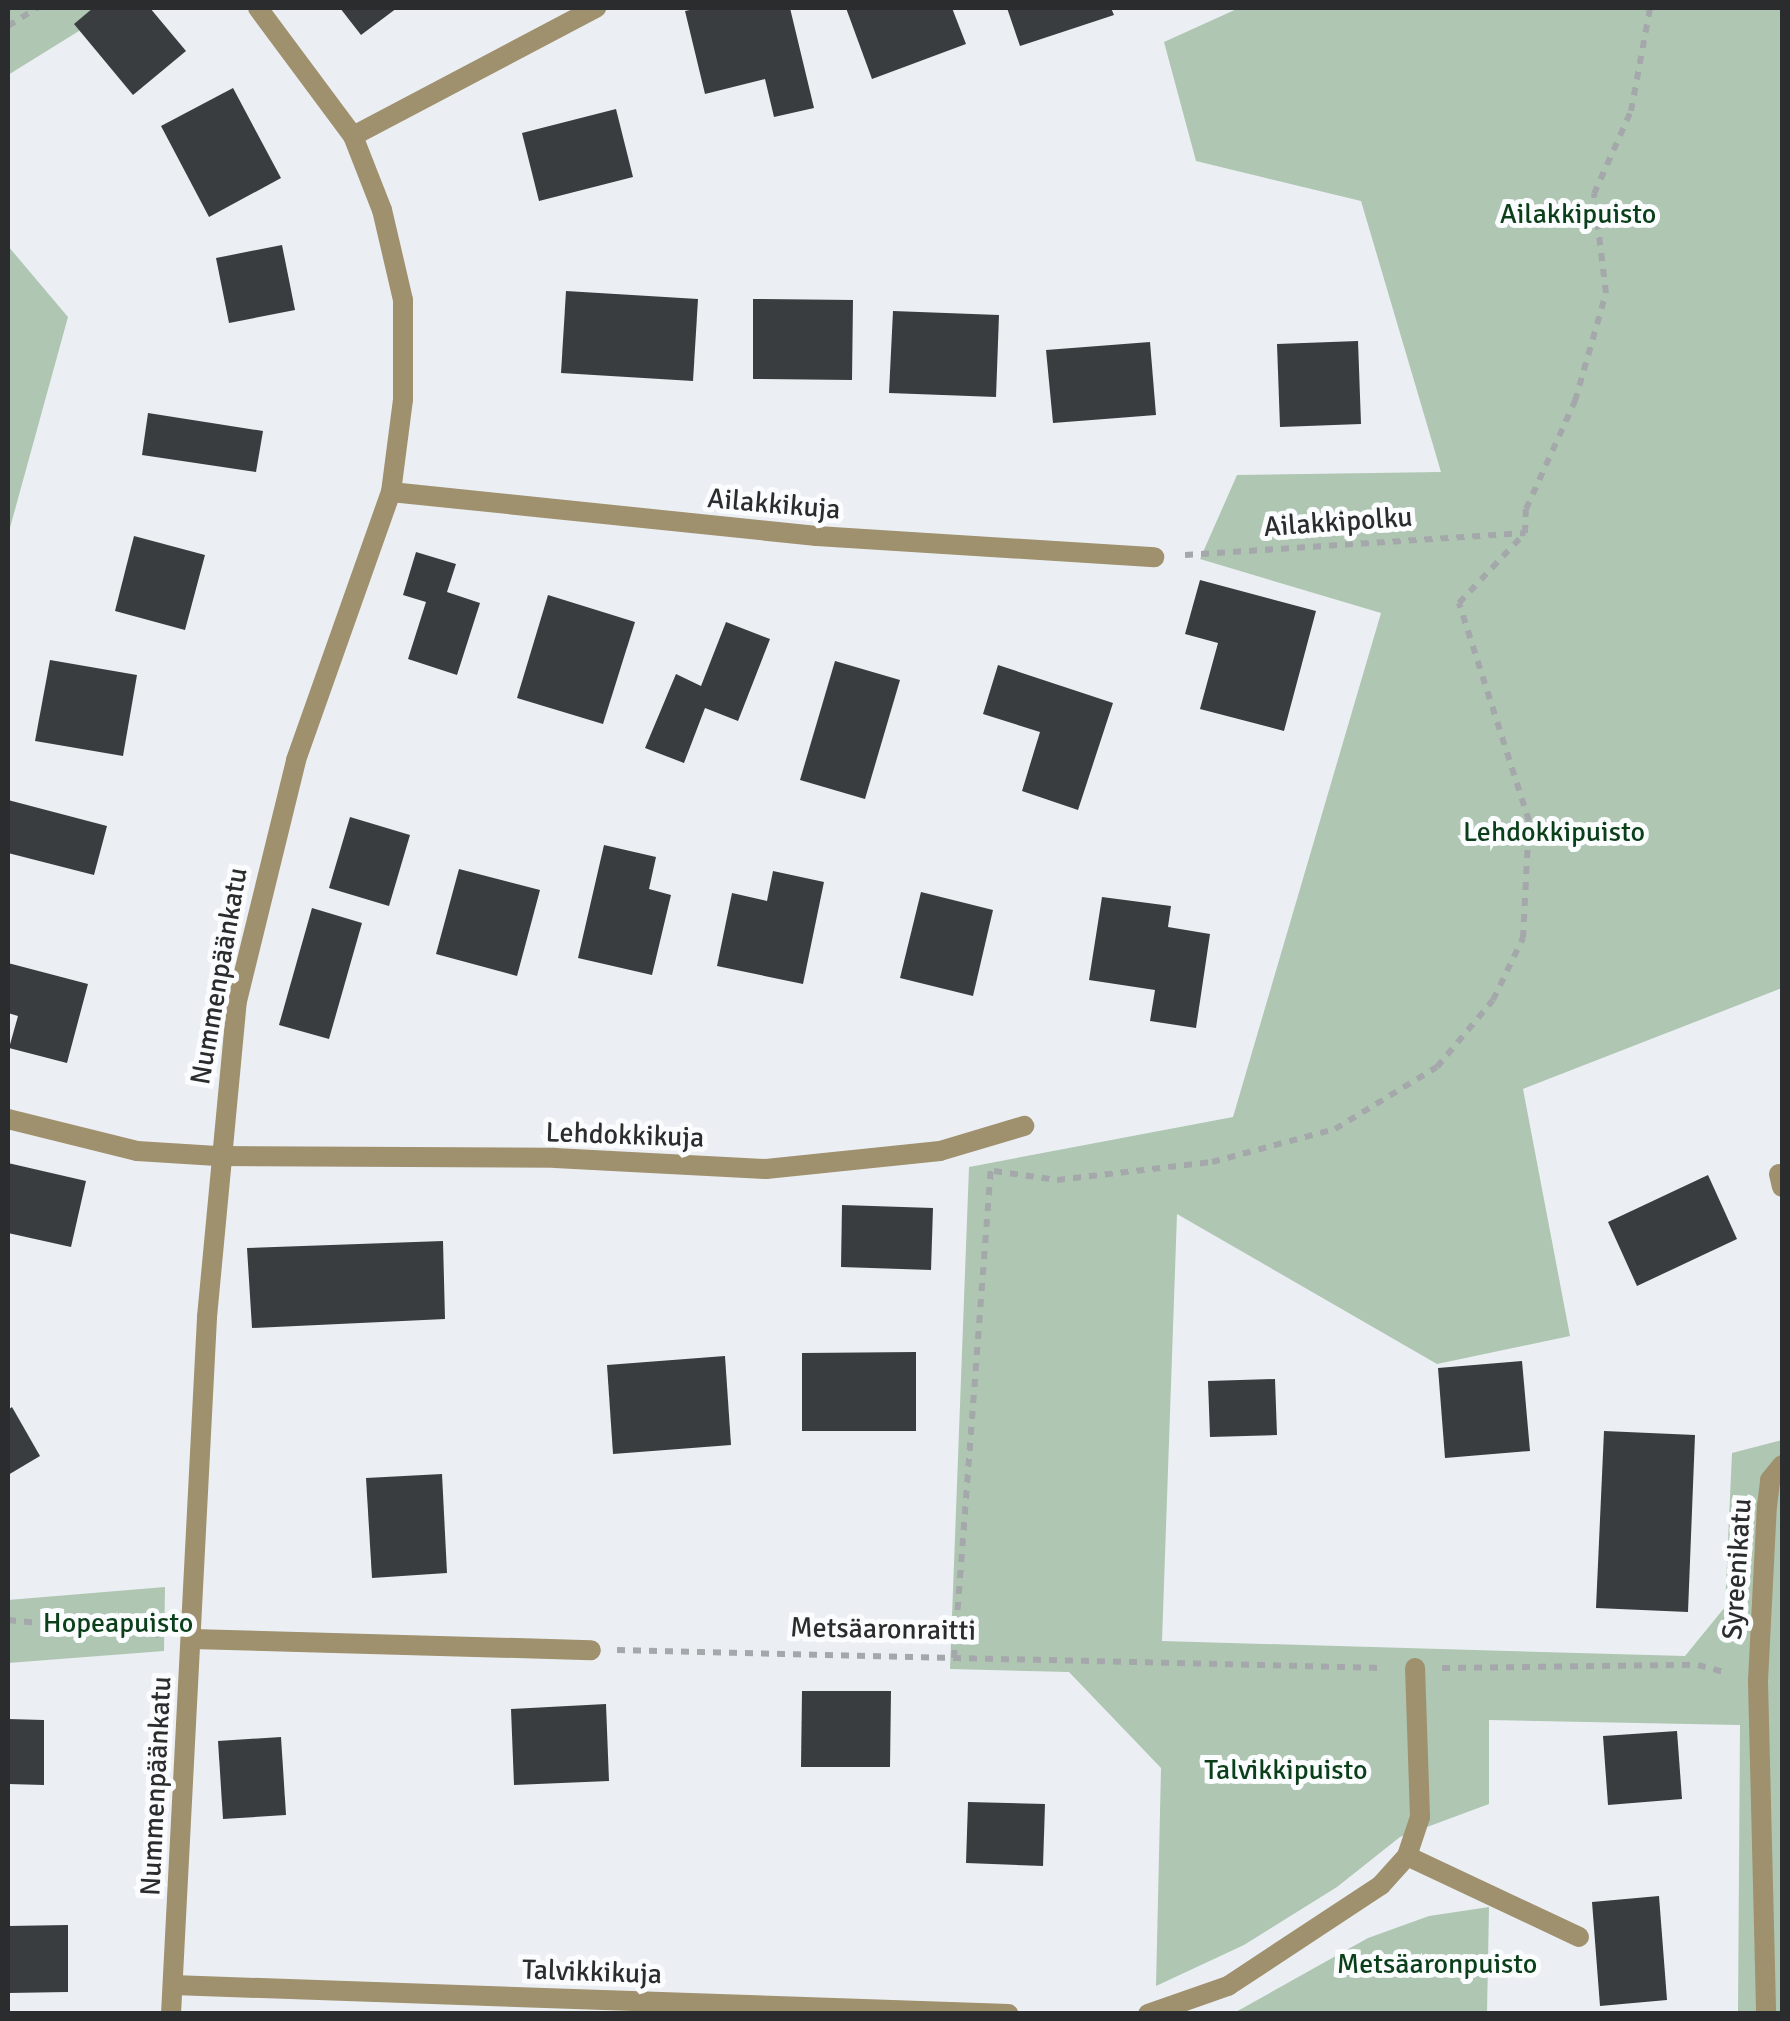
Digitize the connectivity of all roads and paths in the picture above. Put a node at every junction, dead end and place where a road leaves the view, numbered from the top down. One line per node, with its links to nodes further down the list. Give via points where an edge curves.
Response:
1 (37, 8): 5 (path)
2 (258, 8): 6 (street, Nummenpäänkatu)
3 (596, 8): 6 (street)
4 (1650, 8): 8 (path, via 1631,111 1594,194 1606,294 1575,401 1526,509)
5 (8, 26)
6 (353, 136): 7 (street, Nummenpäänkatu, via 382,210 403,300 404,399)
7 (391, 492): 9 (street, Ailakkikuja, via 817,536); 13 (street, Nummenpäänkatu, via 296,760 264,872 237,1001)
8 (1525, 533): 9 (path, Ailakkipolku); 14 (path, via 1459,603 1529,821 1522,938 1482,1014 1437,1067 1334,1129 1212,1162 1057,1180)
9 (1154, 556)
10 (8, 1119): 13 (street, Lehdokkikuja, via 137,1151)
11 (1024, 1126): 12 (street, Lehdokkikuja)
12 (957, 1146): 13 (street, Lehdokkikuja, via 766,1169 555,1158); 14 (path)
13 (217, 1156): 17 (street, Nummenpäänkatu)
14 (994, 1171): 19 (path)
15 (1782, 1464): 21 (street, Syreenikatu, via 1769,1493)
16 (8, 1620): 17 (path)
17 (192, 1639): 18 (street); 24 (street, Nummenpäänkatu)
18 (591, 1650): 19 (path, Metsäaronraitti)
19 (954, 1658): 20 (path, Metsäaronraitti)
20 (1414, 1668): 21 (path, Metsäaronraitti, via 1698,1665); 22 (street, via 1420,1817)
21 (1758, 1681): 28 (street, Syreenikatu)
22 (1406, 1856): 23 (street); 27 (street, via 1381,1885 1228,1986)
23 (1578, 1936)
24 (173, 1985): 25 (street, Nummenpäänkatu); 26 (street, Talvikkikuja)
25 (172, 2014)
26 (1008, 2014)
27 (1148, 2014)
28 (1766, 2014)

